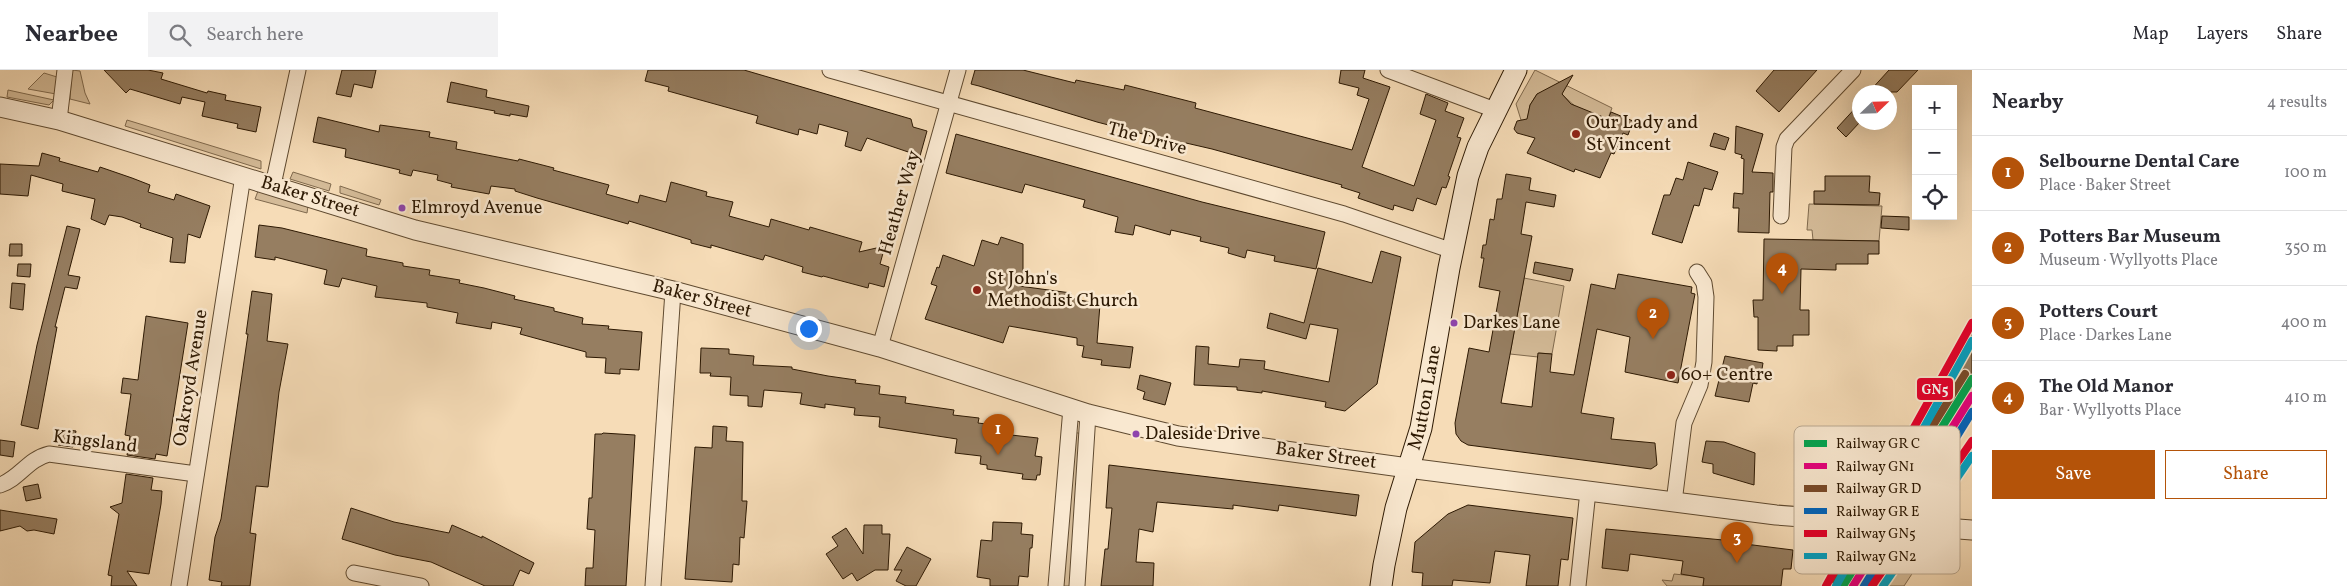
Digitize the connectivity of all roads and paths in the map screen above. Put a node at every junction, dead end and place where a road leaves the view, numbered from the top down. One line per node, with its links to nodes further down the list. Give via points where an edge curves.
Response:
1 (65, 70): 11 (street)
2 (298, 70): 13 (street)
3 (830, 70): 8 (street, The Drive)
4 (958, 70): 8 (street, Heather Way)
5 (1388, 70): 10 (street)
6 (1516, 70): 10 (main road, Mutton Lane)
7 (1852, 70): 14 (street, via 1787,139)
8 (948, 105): 15 (street, The Drive, via 1344,214); 18 (street, Heather Way)
9 (0, 107): 11 (street, Baker Street)
10 (1495, 110): 15 (main road, Mutton Lane, via 1468,176)
11 (60, 120): 12 (street, Baker Street)
12 (243, 176): 13 (street, Baker Street); 21 (street, Oakroyd Avenue)
13 (273, 185): 17 (street, Baker Street, via 415,230)
14 (1781, 216)
15 (1453, 251): 20 (main road, Mutton Lane, via 1423,418)
16 (1697, 272): 24 (street, via 1704,282 1706,297 1704,362 1700,384 1684,423)
17 (673, 291): 18 (street, Baker Street); 29 (street)
18 (880, 346): 19 (street, Baker Street)
19 (1079, 411): 20 (street, Baker Street, via 1178,436); 30 (street); 31 (street)
20 (1408, 468): 23 (street); 32 (main road, Mutton Lane)
21 (196, 474): 22 (street, Kingsland, via 48,454 33,460 14,479); 27 (street, Oakroyd Avenue)
22 (0, 485)
23 (1588, 491): 24 (street); 33 (street)
24 (1674, 502): 25 (street)
25 (1794, 517)
26 (354, 573): 28 (street)
27 (179, 586)
28 (420, 586)
29 (654, 586)
30 (1056, 586)
31 (1076, 586)
32 (1381, 586)
33 (1578, 586)

